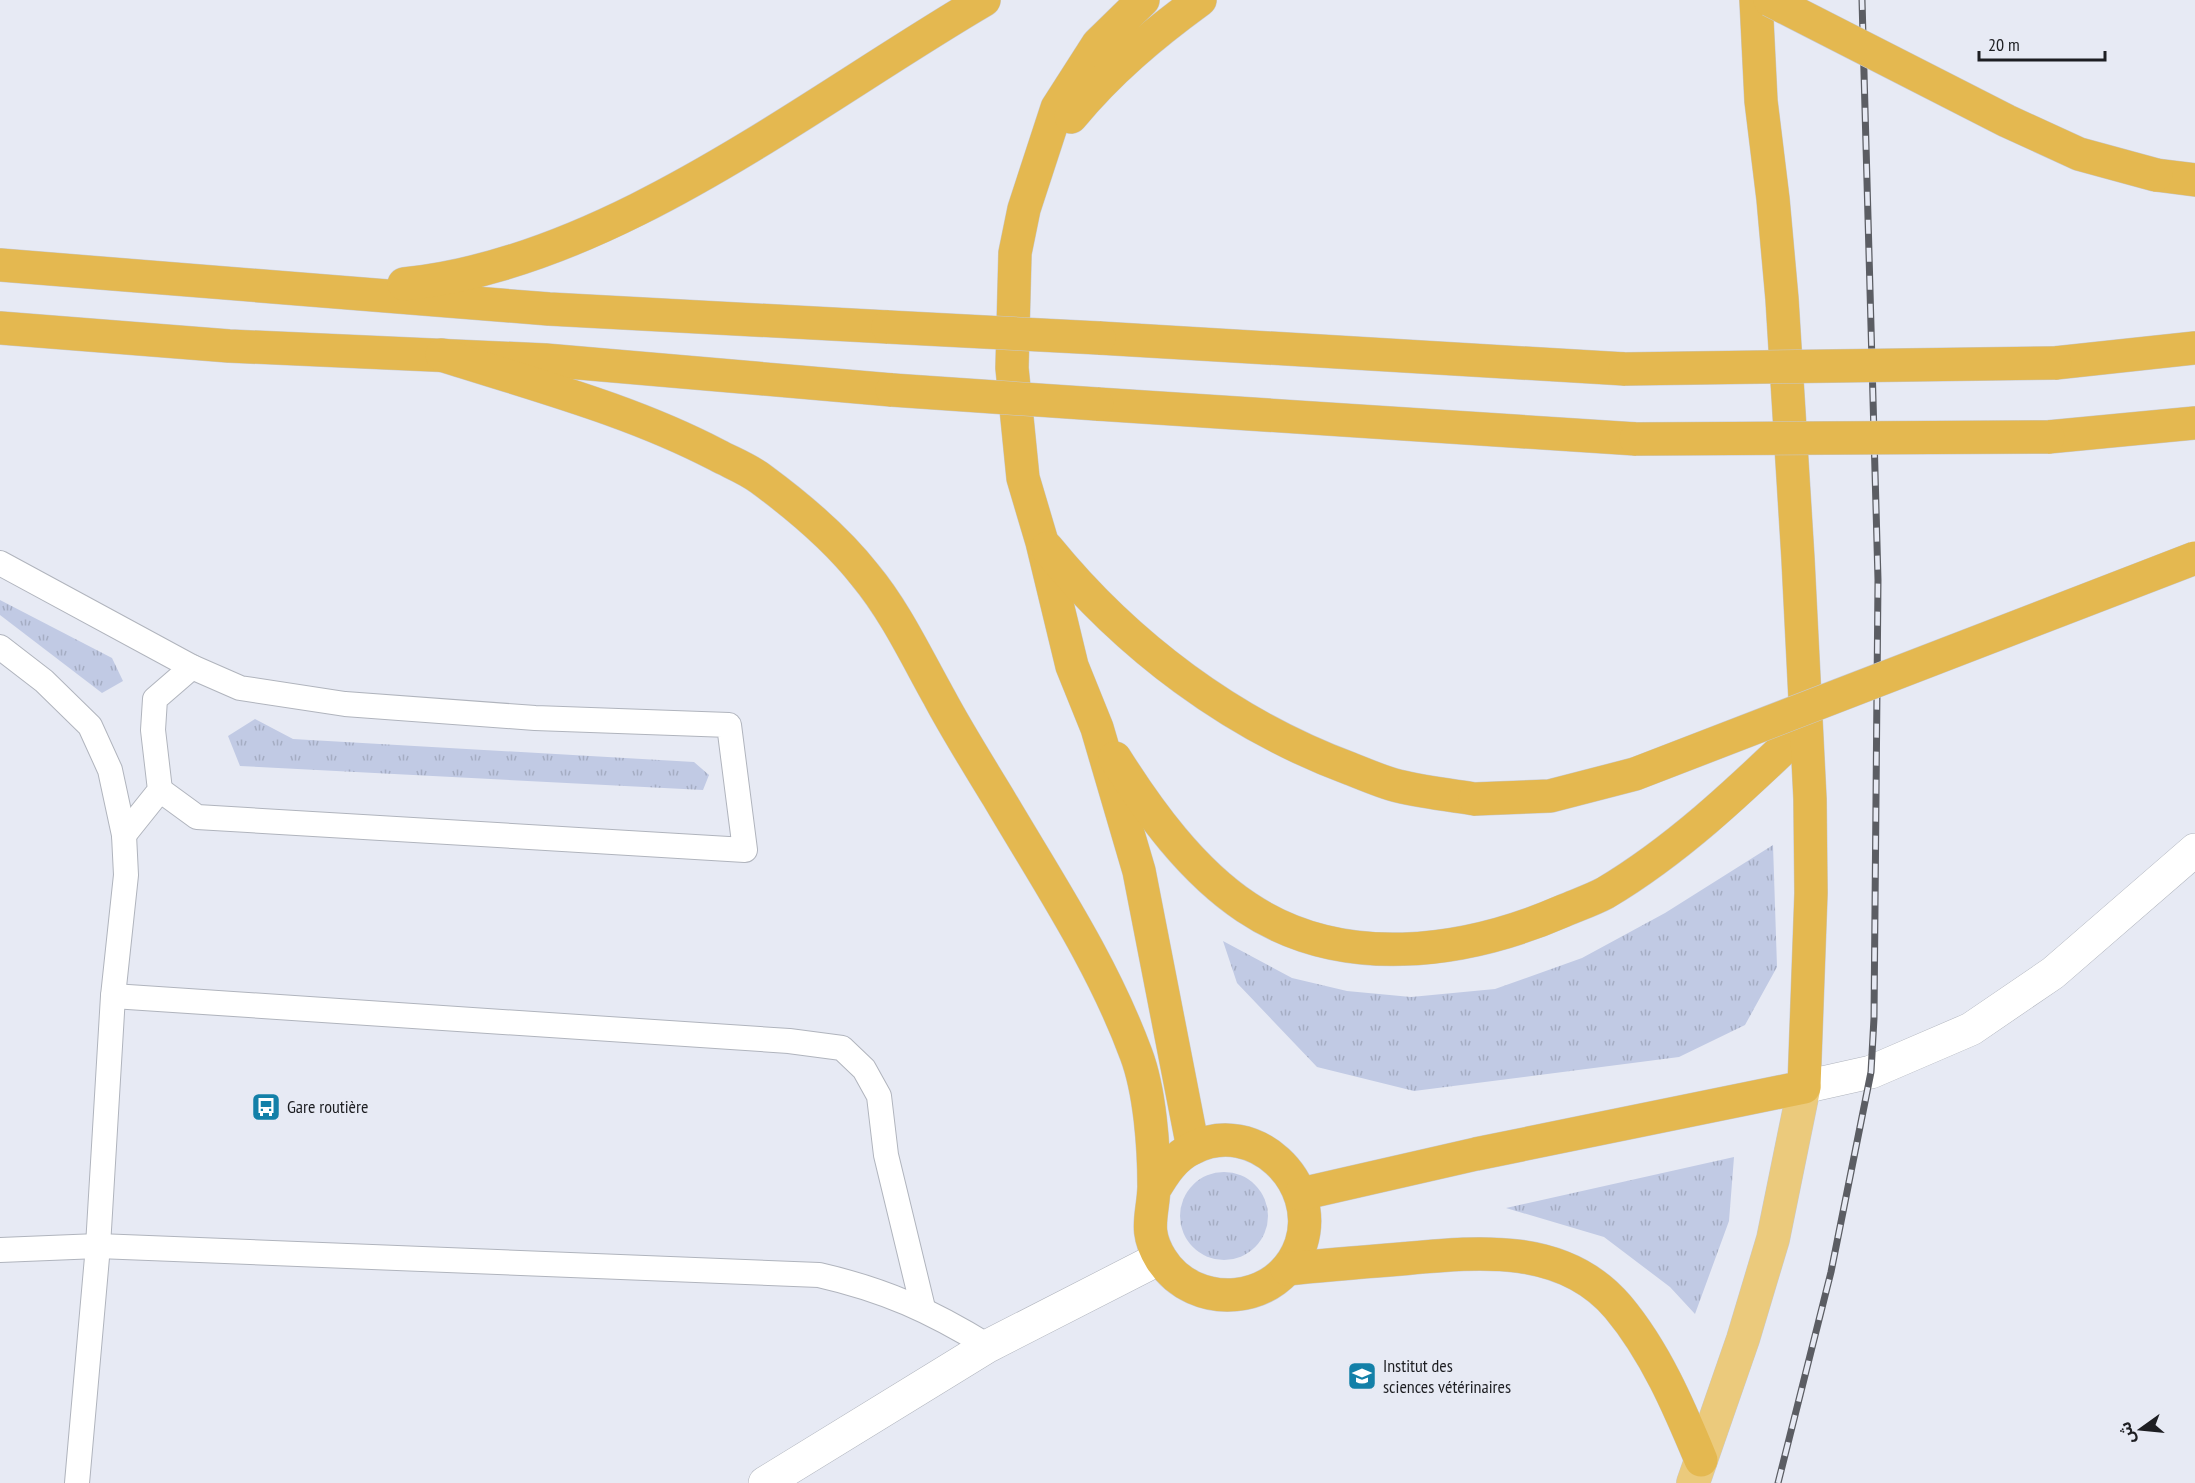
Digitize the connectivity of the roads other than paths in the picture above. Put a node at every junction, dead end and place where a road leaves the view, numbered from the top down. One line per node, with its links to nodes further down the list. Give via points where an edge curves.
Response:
1 (984, 0): 9 (highway, via 763,138 620,219 531,256 437,281)
2 (1143, 0): 6 (highway, via 1098,44 1057,108)
3 (1200, 0): 6 (highway, via 1142,43 1094,89)
4 (1756, 0): 22 (highway, via 1761,101 1782,299)
5 (1770, 0): 7 (highway, bridge, via 2079,154 2157,175)
6 (1040, 165): 16 (highway, via 1024,209 1015,253 1012,368 1023,478)
7 (2195, 180)
8 (0, 265): 9 (highway)
9 (326, 292): 12 (highway, bridge, via 561,309 1625,369 2055,363)
10 (0, 328): 11 (highway)
11 (74, 335): 13 (highway); 14 (highway)
12 (2195, 348)
13 (0, 350)
14 (442, 355): 15 (highway, bridge, via 545,360 892,390 1636,439 2048,437); 29 (highway, via 678,435 758,477 824,530 867,576 1068,910 1107,985 1138,1059 1150,1121)
15 (2195, 423)
16 (1042, 542): 17 (highway, bridge, via 1076,583 1157,659 1254,726 1321,758 1397,786 1474,799 1550,796 1635,774); 21 (highway, via 1072,666)
17 (2195, 558)
18 (0, 564): 20 (lane)
19 (0, 647): 24 (lane, via 44,681 90,726 110,770)
20 (192, 667): 23 (lane, via 155,699 153,730); 23 (lane, via 240,688 345,704 535,718 729,725 745,850 197,817)
21 (1097, 728): 22 (highway, via 1171,836 1206,874 1245,907 1289,931 1344,946 1406,950 1464,943 1528,926 1603,894 1706,819); 28 (highway, via 1139,871)
22 (1804, 729): 27 (highway, via 1811,893)
23 (160, 790): 24 (lane)
24 (124, 835): 26 (lane, via 126,875)
25 (2195, 850): 27 (street, via 2053,973 1971,1029 1871,1072)
26 (113, 996): 31 (lane); 35 (lane, via 789,1041 842,1048 864,1069 879,1096 888,1166)
27 (1804, 1087): 30 (highway); 37 (main road, via 1773,1239)
28 (1193, 1148): 29 (highway, via 1169,1165); 30 (highway, via 1218,1140 1245,1142 1269,1153 1289,1171)
29 (1154, 1190): 33 (highway, via 1149,1212 1151,1236)
30 (1301, 1194): 34 (highway, via 1305,1220 1300,1246)
31 (98, 1246): 32 (lane); 35 (lane, via 819,1275 853,1282); 38 (lane)
32 (0, 1250)
33 (1160, 1258): 34 (highway, via 1175,1277 1197,1290 1221,1297 1245,1295 1268,1285); 36 (street)
34 (1287, 1269): 37 (highway, via 1482,1252 1533,1258 1582,1276 1618,1306 1652,1357 1677,1404)
35 (923, 1308): 36 (lane)
36 (988, 1346): 40 (street)
37 (1697, 1471)
38 (77, 1474): 39 (lane)
39 (98, 1483)
40 (765, 1483)

